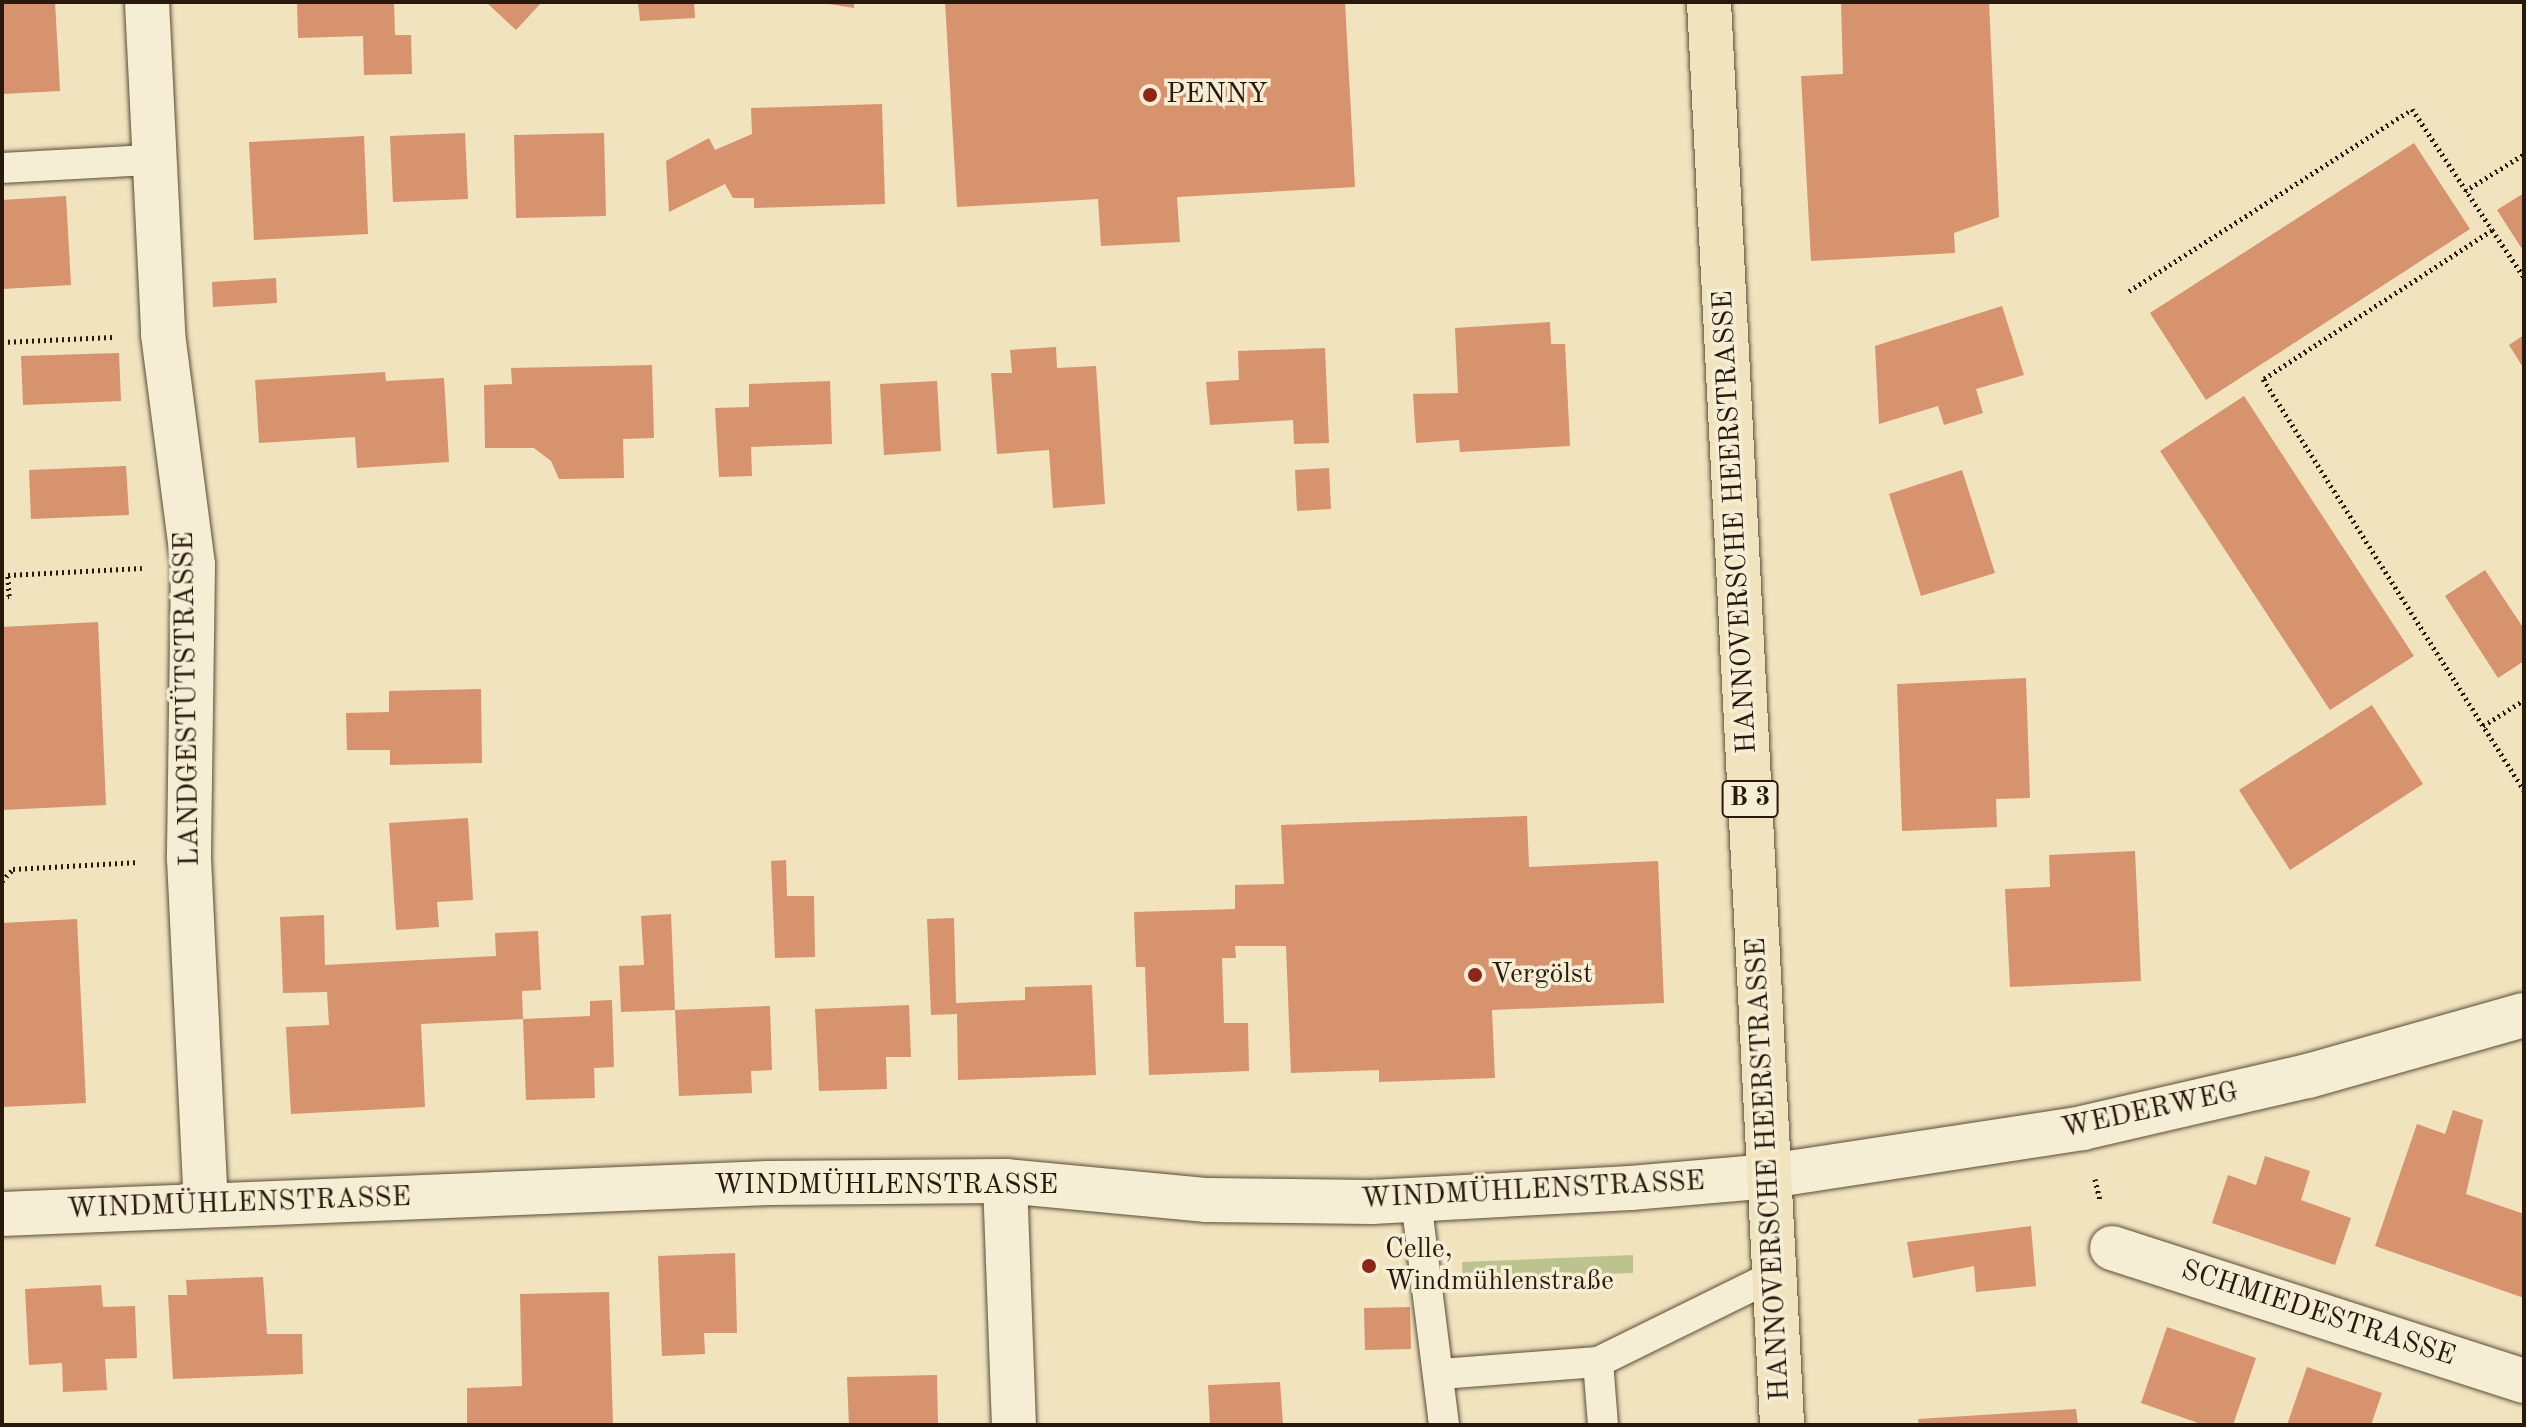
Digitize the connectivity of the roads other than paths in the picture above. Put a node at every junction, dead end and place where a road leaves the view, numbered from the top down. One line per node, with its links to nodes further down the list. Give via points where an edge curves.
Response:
1 (147, 2): 3 (street, LANDGESTÜTSTRASSE)
2 (1709, 2): 6 (main road, HANNOVERSCHE HEERSTRASSE / B 3)
3 (152, 160): 4 (lane); 9 (street, LANDGESTÜTSTRASSE, via 163,334 193,565 189,859)
4 (2, 168)
5 (2524, 1015): 6 (street, WEDERWEG, via 2308,1076 2082,1128)
6 (1770, 1176): 8 (street, WINDMÜHLENSTRASSE); 12 (main road, HANNOVERSCHE HEERSTRASSE)
7 (1005, 1181): 8 (street, WINDMÜHLENSTRASSE, via 1207,1200); 9 (street, WINDMÜHLENSTRASSE, via 768,1183); 16 (street)
8 (1416, 1200): 14 (lane)
9 (206, 1205): 10 (street, WINDMÜHLENSTRASSE)
10 (2, 1214)
11 (2112, 1248): 15 (street, SCHMIEDESTRASSE)
12 (1775, 1275): 13 (lane); 19 (main road, HANNOVERSCHE HEERSTRASSE)
13 (1598, 1362): 14 (lane); 18 (lane)
14 (1441, 1374): 17 (lane)
15 (2524, 1381)
16 (1014, 1425)
17 (1444, 1425)
18 (1603, 1425)
19 (1782, 1425)

